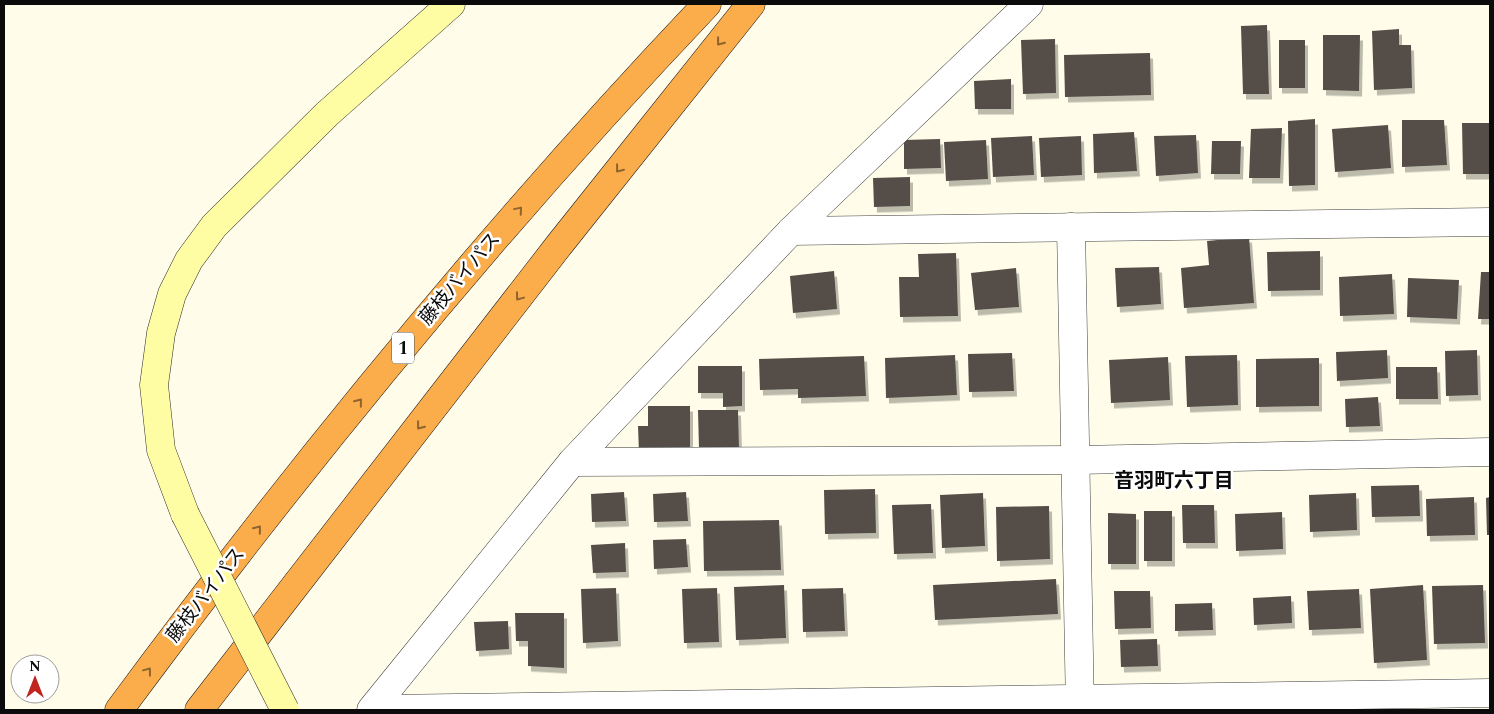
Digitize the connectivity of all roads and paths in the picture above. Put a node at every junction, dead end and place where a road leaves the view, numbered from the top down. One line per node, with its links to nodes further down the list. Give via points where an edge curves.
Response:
1 (451, 4): 16 (street, bridge, via 327,114 214,226 189,260 172,294 161,334 154,385 161,450 185,514)
2 (707, 4): 14 (highway, 藤枝バイパス / 1, one-way to 2, via 203,597 433,311 525,202)
3 (751, 4): 15 (highway, one-way to 15, via 558,245 484,345)
4 (1028, 4): 7 (street)
5 (1490, 222): 6 (street)
6 (1071, 227): 7 (street); 9 (street)
7 (791, 231): 10 (street)
8 (1490, 452): 9 (street)
9 (1075, 460): 10 (street); 12 (street)
10 (572, 462): 13 (street)
11 (1490, 693): 12 (street)
12 (1080, 705): 13 (street)
13 (381, 706)
14 (119, 710)
15 (199, 710)
16 (285, 710)

